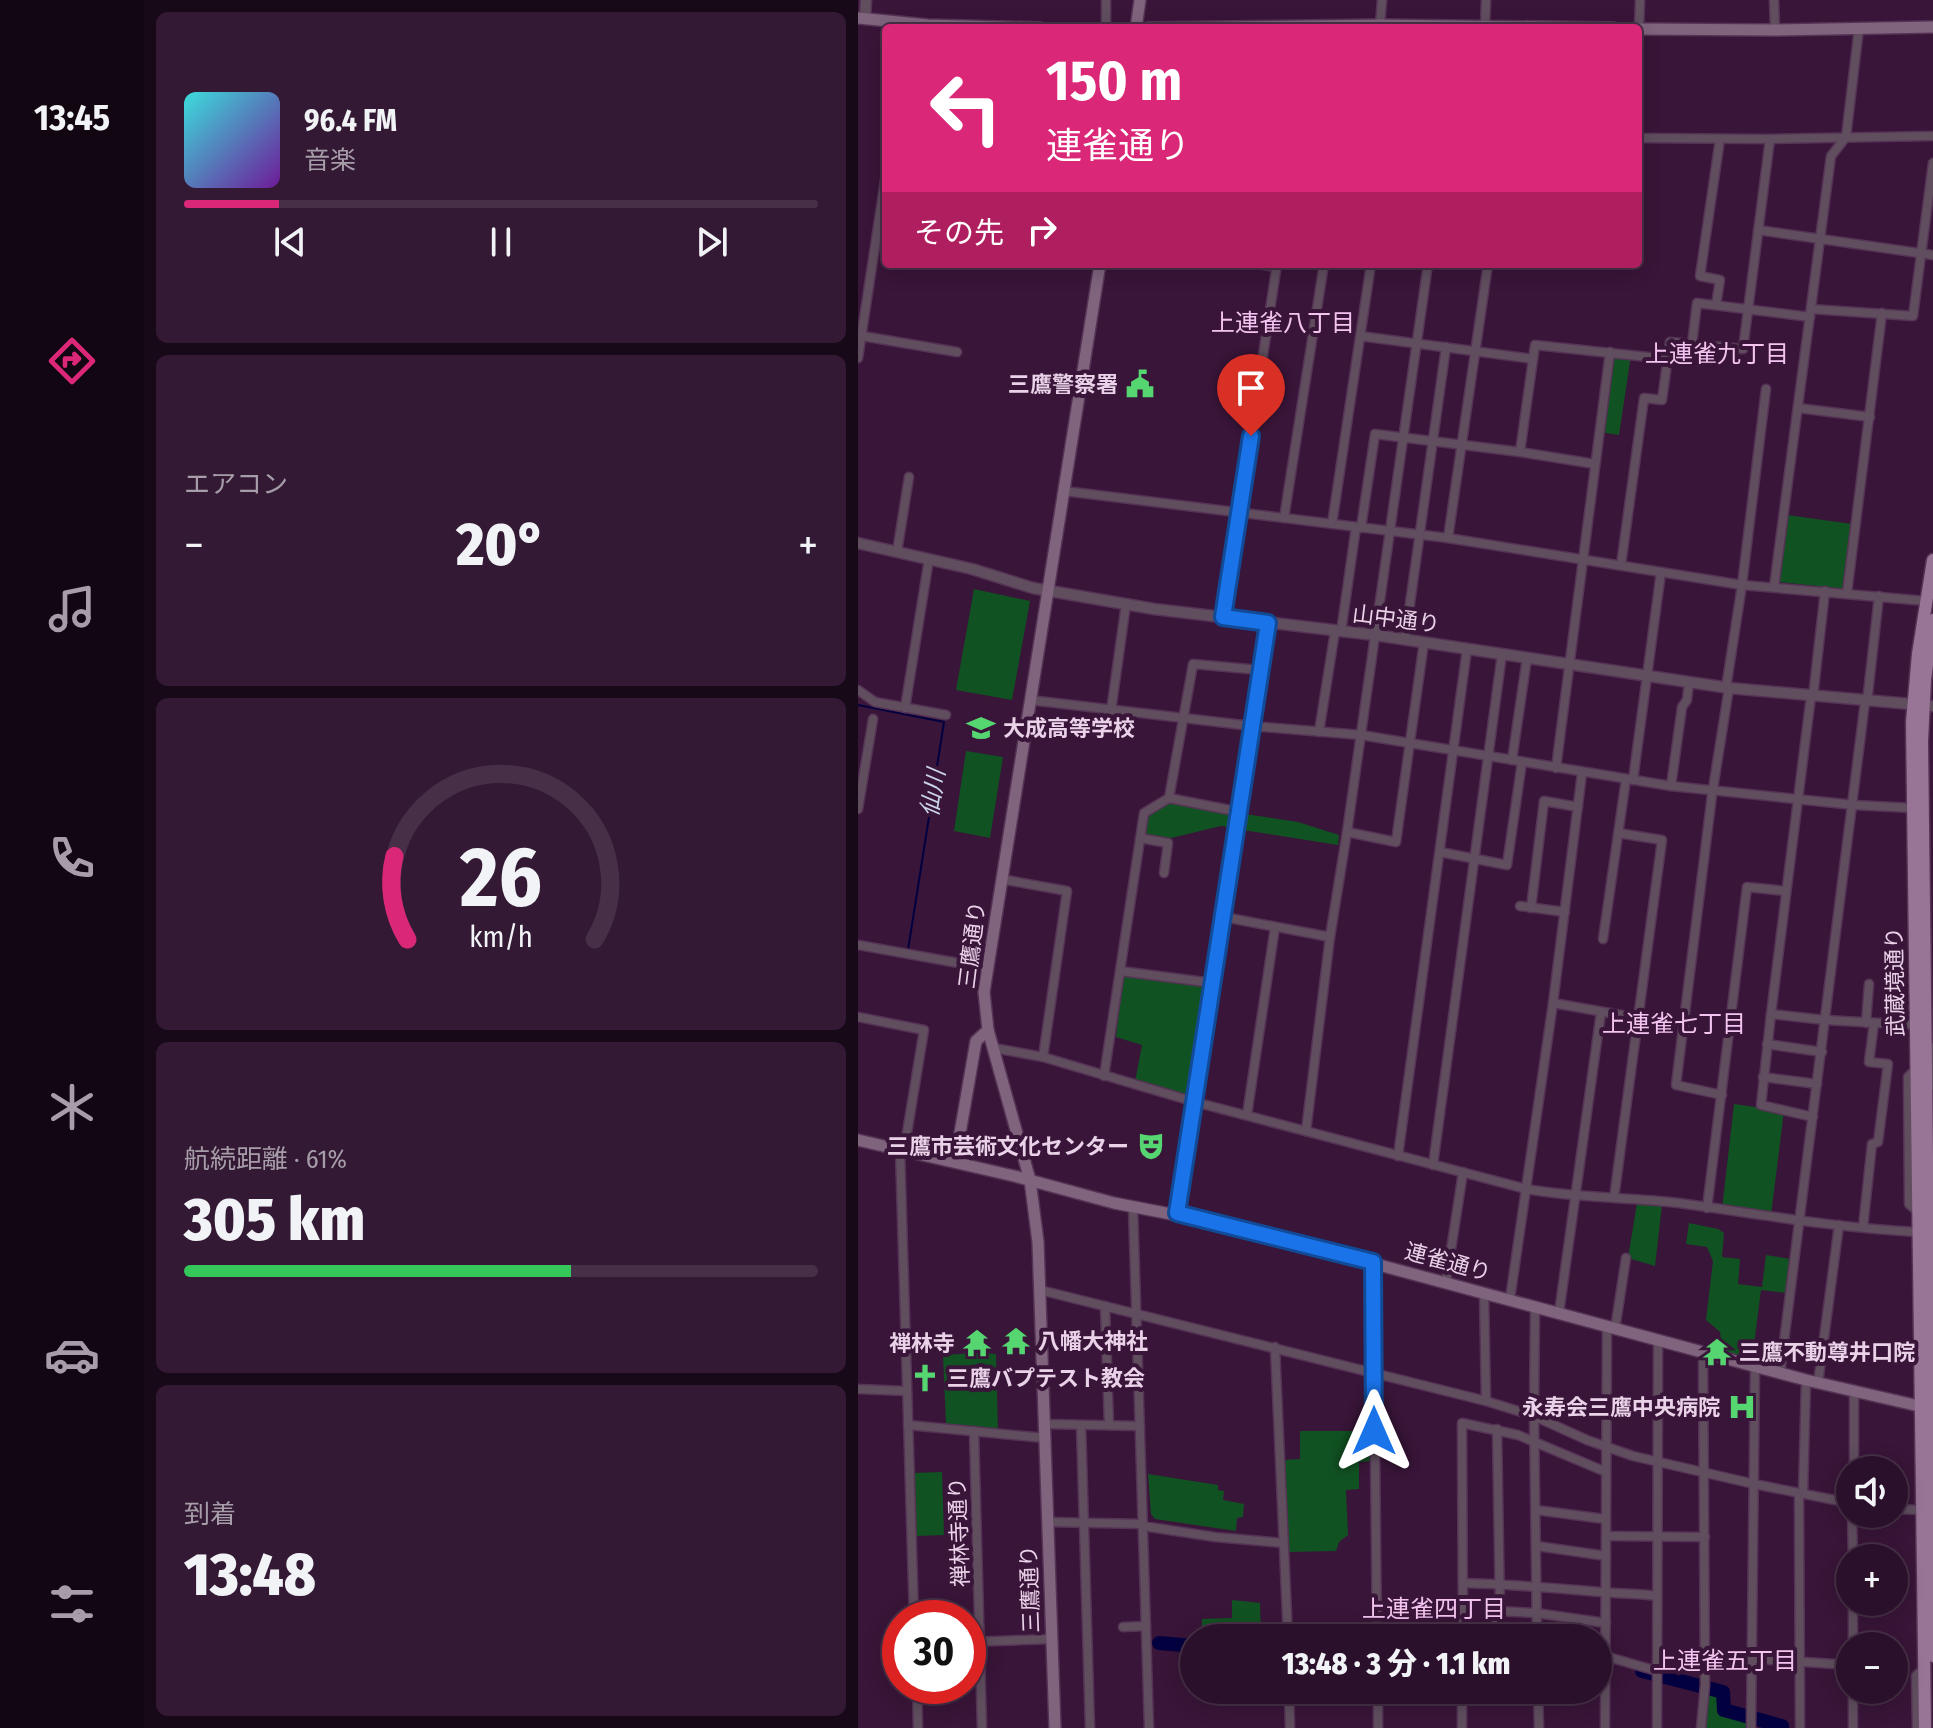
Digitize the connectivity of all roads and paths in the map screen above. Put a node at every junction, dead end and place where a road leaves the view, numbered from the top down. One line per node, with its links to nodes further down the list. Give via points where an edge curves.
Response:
1 (866, 0): 8 (street)
2 (1106, 0): 10 (street)
3 (1140, 0): 11 (main road)
4 (1382, 0): 12 (street)
5 (1486, 0): 13 (street)
6 (1640, 0): 14 (street)
7 (1774, 0): 18 (street)
8 (862, 19): 9 (main road)
9 (895, 24)
10 (1106, 24)
11 (1137, 24)
12 (1380, 24)
13 (1485, 24)
14 (1639, 24)
15 (1933, 27): 16 (main road)
16 (1859, 28): 18 (main road); 23 (street)
17 (1642, 29): 18 (main road)
18 (1775, 30)
19 (1933, 136): 23 (street)
20 (1642, 138): 21 (street)
21 (1720, 139): 22 (street); 36 (street, via 1700,276 1720,280)
22 (1770, 139): 23 (street); 26 (street)
23 (1842, 140): 27 (street, via 1831,156)
24 (1933, 163): 28 (street)
25 (882, 201): 40 (street)
26 (1758, 230): 27 (street); 37 (street)
27 (1820, 238): 28 (street); 38 (street)
28 (1921, 255): 29 (street); 39 (street, via 1913,316)
29 (1933, 255)
30 (1099, 268): 60 (main road, 三鷹通り)
31 (1276, 268): 61 (street)
32 (1323, 268): 62 (street)
33 (1370, 268): 41 (street)
34 (1427, 268): 42 (street)
35 (1487, 268): 45 (street)
36 (1716, 305): 37 (street); 43 (street, via 1697,303)
37 (1748, 309): 38 (street); 43 (street, via 1743,349)
38 (1810, 313): 39 (street); 52 (street)
39 (1882, 313): 53 (street)
40 (862, 336): 46 (street); 48 (street)
41 (1360, 336): 42 (street); 63 (street)
42 (1417, 343): 44 (street); 54 (street)
43 (1692, 344): 50 (street, via 1670,342)
44 (1446, 347): 45 (street); 55 (street)
45 (1476, 350): 49 (street); 56 (street)
46 (957, 352)
47 (1610, 352): 49 (street, via 1535,345); 50 (street); 58 (street)
48 (858, 358)
49 (1533, 359): 57 (street)
50 (1667, 359): 73 (street, via 1662,400 1644,398)
51 (1766, 389): 75 (street)
52 (1798, 408): 53 (street); 76 (street)
53 (1870, 417): 79 (street)
54 (1403, 437): 55 (street); 64 (street, via 1375,434); 65 (street)
55 (1432, 440): 56 (street); 66 (street)
56 (1462, 443): 57 (street); 67 (street)
57 (1520, 452): 58 (street)
58 (1595, 464): 71 (street)
59 (909, 477): 69 (street)
60 (1064, 491): 61 (street); 77 (main road, 三鷹通り)
61 (1239, 512): 62 (street); 83 (street)
62 (1284, 518): 63 (street)
63 (1332, 524): 64 (street)
64 (1359, 527): 65 (street); 86 (street)
65 (1390, 530): 66 (street); 87 (street)
66 (1419, 534): 67 (street); 88 (street)
67 (1448, 538): 71 (street)
68 (858, 543): 69 (street, 山中通り)
69 (897, 552): 70 (street, 山中通り)
70 (929, 559): 77 (street, 山中通り); 103 (street)
71 (1583, 560): 73 (street); 93 (street)
72 (1933, 560): 81 (main road, 武蔵境通り)
73 (1621, 565): 74 (street)
74 (1661, 572): 75 (street); 95 (street)
75 (1742, 585): 76 (street); 97 (street)
76 (1774, 587): 78 (street)
77 (1047, 591): 82 (street, 山中通り); 100 (main road, 三鷹通り)
78 (1825, 591): 79 (street); 99 (street)
79 (1847, 593): 80 (street)
80 (1879, 596): 81 (street); 101 (street)
81 (1926, 601): 102 (main road, 武蔵境通り)
82 (1126, 604): 83 (street, 山中通り); 104 (street)
83 (1223, 617): 85 (street, 山中通り)
84 (1933, 620): 102 (main road, 武蔵境通り)
85 (1268, 623): 86 (street, 山中通り); 94 (street)
86 (1338, 632): 87 (street, 山中通り); 109 (street)
87 (1375, 635): 88 (street, 山中通り); 110 (street)
88 (1405, 639): 89 (street, 山中通り)
89 (1424, 642): 90 (street, 山中通り); 111 (street)
90 (1467, 649): 91 (street, 山中通り); 112 (street)
91 (1502, 654): 92 (street, 山中通り); 113 (street)
92 (1527, 658): 93 (street, 山中通り); 114 (street)
93 (1569, 665): 95 (street, 山中通り); 115 (street)
94 (1260, 670): 107 (street, via 1193,664); 108 (street)
95 (1647, 677): 96 (street, 山中通り); 118 (street)
96 (1689, 682): 97 (street, 山中通り); 119 (street)
97 (1728, 688): 99 (street, 山中通り); 120 (street)
98 (858, 690): 103 (street, via 875,702)
99 (1812, 697): 101 (street, 山中通り); 122 (street)
100 (1030, 700): 104 (street); 135 (main road, 三鷹通り)
101 (1866, 702): 102 (street, 山中通り); 123 (street)
102 (1923, 705): 116 (main road, 武蔵境通り); 125 (main road, 武蔵境通り)
103 (905, 708): 105 (street)
104 (1111, 711): 107 (street)
105 (946, 715)
106 (873, 719): 126 (street)
107 (1182, 719): 108 (street); 121 (street)
108 (1252, 726): 109 (street); 127 (street)
109 (1319, 732): 110 (street)
110 (1361, 735): 111 (street); 128 (street)
111 (1410, 742): 112 (street); 128 (street, via 1396,842)
112 (1454, 749): 113 (street); 131 (street)
113 (1488, 755): 114 (street); 133 (street)
114 (1517, 761): 115 (street); 133 (street, via 1507,865)
115 (1556, 768): 117 (street)
116 (1928, 771): 132 (main road, 武蔵境通り)
117 (1582, 773): 118 (street); 124 (street)
118 (1629, 779): 119 (street); 129 (street)
119 (1671, 786): 120 (street)
120 (1714, 791): 122 (street); 169 (street, via 1676,1085)
121 (1169, 798): 127 (street); 130 (street, via 1144,813)
122 (1797, 799): 123 (street); 137 (street)
123 (1854, 805): 125 (street); 155 (street)
124 (1578, 807): 139 (street, via 1544,801); 140 (street)
125 (1913, 808): 136 (main road, 武蔵境通り)
126 (858, 809)
127 (1240, 812): 141 (street)
128 (1347, 832): 143 (street)
129 (1618, 833): 144 (street); 154 (street, via 1662,840)
130 (1140, 838): 134 (street, via 1168,843); 147 (street)
131 (1440, 852): 133 (street); 177 (street)
132 (1928, 852): 136 (main road, 武蔵境通り)
133 (1474, 860): 179 (street)
134 (1164, 873)
135 (1001, 879): 146 (main road, 三鷹通り); 164 (street, via 1067,891)
136 (1923, 885): 157 (main road, 武蔵境通り)
137 (1786, 891): 152 (street); 169 (street, via 1747,887)
138 (1520, 906): 139 (street)
139 (1531, 908): 140 (street)
140 (1565, 912): 150 (street)
141 (1224, 917): 142 (street); 148 (street)
142 (1275, 927): 143 (street); 172 (street)
143 (1330, 937): 174 (street)
144 (1603, 939)
145 (858, 945): 146 (street)
146 (986, 968): 158 (main road, 三鷹通り)
147 (1120, 971): 148 (street); 165 (street)
148 (1213, 983): 171 (street)
149 (1869, 984): 156 (street)
150 (1553, 1003): 151 (street); 182 (street)
151 (1601, 1012): 154 (street); 183 (street)
152 (1771, 1014): 155 (street); 160 (street)
153 (858, 1017): 176 (street, via 924,1030)
154 (1638, 1018): 184 (street)
155 (1825, 1020): 156 (street); 162 (street)
156 (1870, 1023): 157 (street); 190 (street, via 1869,1062 1888,1064)
157 (1920, 1025): 159 (main road, 武蔵境通り); 191 (main road, 武蔵境通り, via 1915,1070)
158 (988, 1030): 161 (main road, 三鷹通り); 178 (main road, via 976,1041)
159 (1925, 1042): 163 (street); 170 (main road, 武蔵境通り)
160 (1767, 1044): 162 (street); 166 (street)
161 (994, 1048): 164 (street); 181 (main road, 三鷹通り)
162 (1822, 1052): 167 (street)
163 (1933, 1054): 168 (street)
164 (1043, 1057): 165 (street)
165 (1104, 1076): 171 (street)
166 (1763, 1077): 167 (street); 173 (street, via 1761,1105)
167 (1817, 1084): 173 (street)
168 (1933, 1086)
169 (1722, 1095): 186 (street)
170 (1929, 1099): 214 (main road, 武蔵境通り)
171 (1195, 1102): 172 (street); 187 (street)
172 (1247, 1115): 174 (street)
173 (1813, 1117): 188 (street)
174 (1306, 1131): 177 (street)
175 (858, 1140): 176 (main road, 連雀通り)
176 (902, 1150): 178 (main road, 連雀通り); 211 (street)
177 (1398, 1156): 179 (street)
178 (955, 1162): 181 (main road, 連雀通り)
179 (1433, 1165): 180 (street)
180 (1463, 1172): 182 (street); 194 (street)
181 (1030, 1180): 185 (main road, 連雀通り); 195 (main road, 三鷹通り)
182 (1526, 1189): 183 (street); 197 (street)
183 (1576, 1196): 184 (street); 201 (street)
184 (1614, 1198): 186 (street)
185 (1133, 1207): 187 (main road, 連雀通り); 200 (street)
186 (1707, 1208): 188 (street)
187 (1177, 1213): 193 (main road, 連雀通り)
188 (1800, 1220): 189 (street); 208 (street)
189 (1839, 1225): 190 (street); 209 (street)
190 (1863, 1227): 191 (street)
191 (1917, 1232): 214 (main road, 武蔵境通り)
192 (1626, 1258): 202 (street)
193 (1373, 1262): 194 (main road, 連雀通り); 207 (street)
194 (1446, 1282): 196 (main road, 連雀通り)
195 (1040, 1290): 198 (street); 216 (main road, 三鷹通り)
196 (1484, 1292): 197 (main road, 連雀通り); 213 (street)
197 (1510, 1299): 199 (main road, 連雀通り)
198 (1105, 1306): 200 (street); 219 (street)
199 (1535, 1306): 201 (main road, 連雀通り); 215 (street)
200 (1137, 1313): 204 (street); 220 (street)
201 (1559, 1313): 202 (main road, 連雀通り)
202 (1611, 1327): 203 (main road, 連雀通り); 225 (street)
203 (1658, 1340): 205 (main road, 連雀通り); 227 (street)
204 (1275, 1347): 207 (street); 244 (street)
205 (1703, 1352): 206 (main road, 連雀通り); 229 (street)
206 (1755, 1366): 208 (main road, 連雀通り); 231 (street)
207 (1374, 1373): 213 (street); 260 (street)
208 (1780, 1373): 209 (main road, 連雀通り)
209 (1812, 1382): 212 (main road, 連雀通り); 232 (street)
210 (858, 1389): 211 (street)
211 (906, 1391): 217 (street)
212 (1854, 1393): 214 (main road, 連雀通り); 226 (street)
213 (1486, 1401): 215 (street)
214 (1927, 1407): 230 (main road); 236 (main road)
215 (1534, 1416): 224 (street); 225 (street)
216 (1045, 1424): 218 (street); 223 (main road, 三鷹通り)
217 (908, 1425): 222 (street); 254 (street)
218 (1081, 1425): 219 (street); 239 (street)
219 (1109, 1425): 220 (street)
220 (1140, 1426): 240 (street)
221 (1497, 1429): 224 (street); 248 (street, via 1462,1423); 249 (street)
222 (974, 1431): 223 (street); 255 (street, 禅林寺通り)
223 (1045, 1438): 238 (main road, 三鷹通り)
224 (1535, 1444): 228 (street); 234 (street)
225 (1606, 1448): 227 (street); 228 (street)
226 (1854, 1456)
227 (1657, 1462): 229 (street); 242 (street)
228 (1606, 1472): 237 (street)
229 (1703, 1473): 231 (street); 243 (street)
230 (1932, 1483): 247 (main road)
231 (1754, 1484): 232 (street); 272 (street)
232 (1801, 1494): 233 (street); 274 (street)
233 (1836, 1500)
234 (1536, 1510): 237 (street); 245 (street)
235 (1908, 1510): 236 (street)
236 (1921, 1510): 276 (main road)
237 (1605, 1519): 241 (street)
238 (1048, 1522): 239 (street); 266 (main road, 三鷹通り)
239 (1082, 1522): 240 (street); 290 (street)
240 (1143, 1525): 244 (street); 264 (street)
241 (1606, 1536): 242 (street); 246 (street)
242 (1658, 1537): 243 (street); 253 (street)
243 (1705, 1537): 270 (street)
244 (1283, 1543): 259 (street)
245 (1537, 1546): 246 (street); 251 (street)
246 (1606, 1556): 252 (street)
247 (1932, 1557): 250 (main road)
248 (1463, 1583): 249 (street); 261 (street)
249 (1500, 1584): 251 (street); 256 (street)
250 (1932, 1584): 268 (main road)
251 (1538, 1585): 252 (street); 257 (street)
252 (1606, 1593): 253 (street); 258 (street)
253 (1657, 1596): 277 (street)
254 (913, 1600)
255 (979, 1600)
256 (1500, 1611): 257 (street); 262 (street)
257 (1536, 1613): 258 (street); 263 (street)
258 (1606, 1623)
259 (1287, 1624)
260 (1377, 1624)
261 (1463, 1624)
262 (1497, 1624)
263 (1536, 1624)
264 (1146, 1626): 265 (street); 291 (street)
265 (1123, 1627)
266 (1052, 1639): 267 (street); 289 (main road, 三鷹通り)
267 (986, 1641)
268 (1933, 1642): 271 (main road)
269 (1682, 1654): 270 (street)
270 (1704, 1655): 272 (street); 298 (street)
271 (1933, 1656)
272 (1753, 1659): 274 (street); 286 (street)
273 (1612, 1662): 277 (street)
274 (1799, 1663): 275 (street); 299 (street)
275 (1836, 1664)
276 (1924, 1668): 301 (street, via 1916,1676); 302 (main road)
277 (1657, 1675): 297 (street)
278 (917, 1704): 287 (street)
279 (981, 1704): 288 (street, 禅林寺通り)
280 (1289, 1704): 292 (street)
281 (1378, 1704): 293 (street)
282 (1462, 1704): 294 (street)
283 (1538, 1704): 295 (street)
284 (1604, 1704): 296 (street)
285 (1853, 1704): 300 (street)
286 (1751, 1720)
287 (918, 1728)
288 (982, 1728)
289 (1055, 1728)
290 (1090, 1728)
291 (1149, 1728)
292 (1290, 1728)
293 (1378, 1728)
294 (1462, 1728)
295 (1539, 1728)
296 (1605, 1728)
297 (1657, 1728)
298 (1701, 1728)
299 (1800, 1728)
300 (1853, 1728)
301 (1917, 1728)
302 (1925, 1728)

